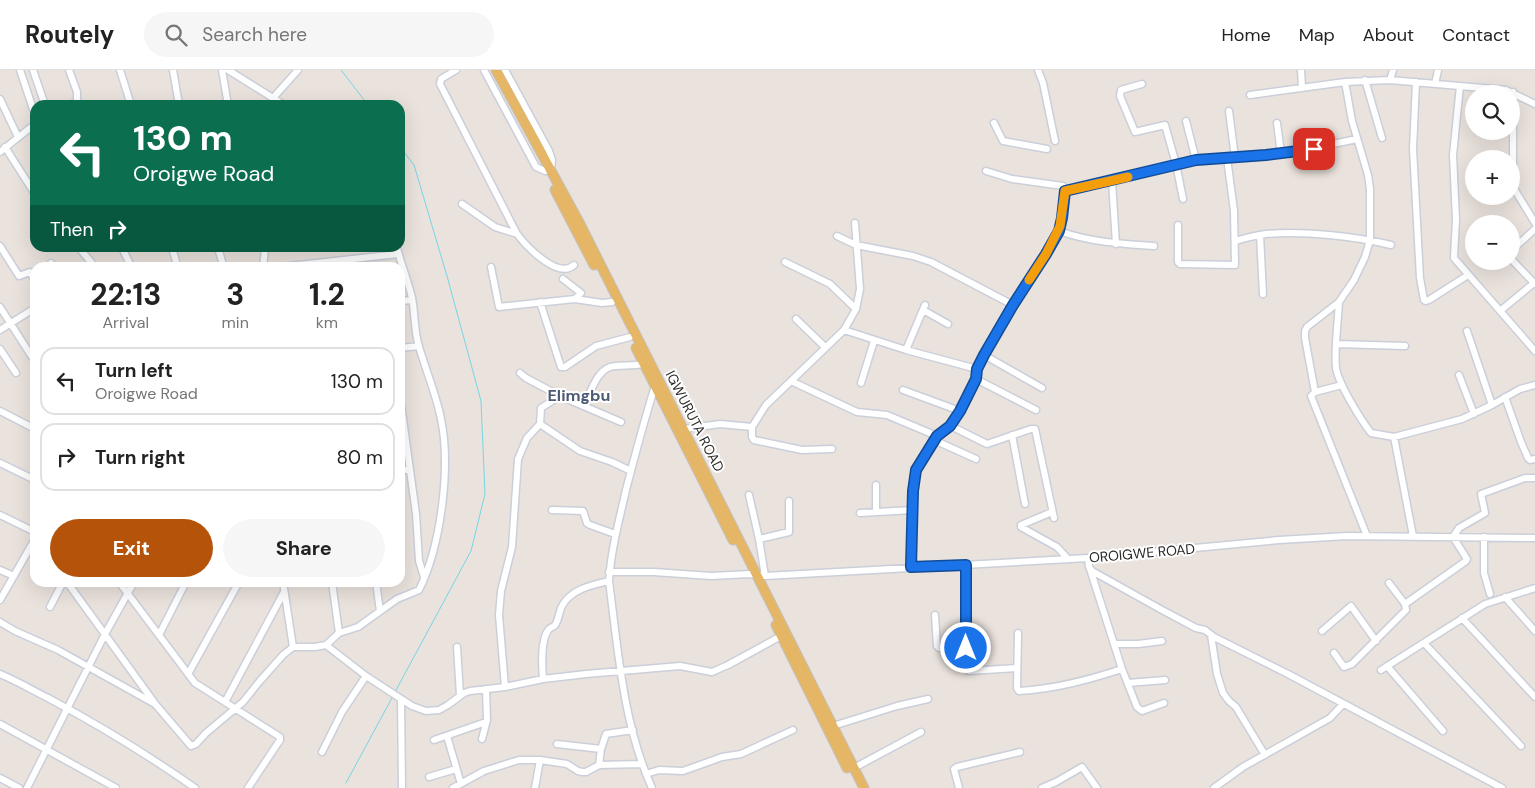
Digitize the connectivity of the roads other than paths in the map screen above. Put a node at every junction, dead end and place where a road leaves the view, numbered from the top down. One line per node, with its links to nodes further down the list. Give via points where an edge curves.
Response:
1 (20, 70): 30 (street)
2 (33, 70): 31 (street)
3 (69, 70): 32 (street)
4 (120, 70): 33 (street)
5 (173, 70): 34 (street)
6 (222, 70): 35 (street)
7 (228, 70): 36 (street)
8 (298, 70): 37 (street)
9 (456, 70): 68 (street, via 441,78 440,84)
10 (484, 70): 56 (street, via 536,167)
11 (489, 70): 56 (main road, IGWURUTA ROAD)
12 (496, 70): 56 (main road, IGWURUTA ROAD)
13 (506, 70): 56 (street, via 552,160)
14 (1038, 70): 48 (street)
15 (1300, 70): 26 (street)
16 (1393, 70): 19 (street)
17 (1438, 70): 23 (street)
18 (1365, 80): 19 (street); 20 (street); 45 (street)
19 (1390, 80): 21 (street)
20 (1345, 82): 26 (street); 46 (street)
21 (1416, 82): 23 (street); 88 (street, via 1413,148 1424,300)
22 (1142, 84): 55 (street, via 1121,90 1120,96 1133,130 1137,132 1166,124)
23 (1434, 84): 24 (street)
24 (1460, 86): 25 (street); 88 (street, via 1454,155 1454,256)
25 (1465, 86)
26 (1302, 88): 27 (street)
27 (1250, 95)
28 (1520, 96): 38 (street)
29 (0, 99): 44 (street)
30 (30, 100)
31 (43, 100)
32 (77, 100)
33 (129, 100)
34 (178, 100)
35 (227, 100)
36 (270, 100)
37 (274, 100)
38 (1535, 104)
39 (1229, 111): 53 (street)
40 (1186, 121): 54 (street)
41 (994, 122): 50 (street, via 1003,141)
42 (1277, 123): 51 (street)
43 (30, 128): 44 (street)
44 (18, 138): 49 (street)
45 (1382, 138)
46 (1357, 139): 51 (street); 71 (street, via 1370,189)
47 (1513, 140): 64 (street, via 1513,187)
48 (1055, 141)
49 (3, 149): 59 (street)
50 (1047, 149)
51 (1280, 154): 53 (street)
52 (1227, 158): 53 (street); 54 (street); 72 (street)
53 (1235, 158)
54 (1196, 160): 55 (street)
55 (1176, 164): 58 (street); 61 (street)
56 (548, 170): 97 (main road, IGWURUTA ROAD); 149 (main road, IGWURUTA ROAD)
57 (986, 171): 60 (street, via 1063,186)
58 (1112, 181): 60 (street); 74 (street)
59 (30, 187)
60 (1065, 191): 67 (street)
61 (1183, 198)
62 (462, 204): 68 (street, via 495,227)
63 (855, 223): 75 (street)
64 (1535, 223)
65 (1178, 226): 72 (street, via 1180,264 1233,266)
66 (1535, 229): 73 (street)
67 (1059, 231): 74 (street); 99 (street)
68 (517, 234): 84 (street, via 544,261 565,269)
69 (1260, 235): 71 (street, via 1318,235); 72 (street); 92 (street)
70 (838, 236): 75 (street)
71 (1370, 240): 76 (street); 98 (street, via 1354,280)
72 (1236, 241)
73 (1520, 243)
74 (1116, 244): 78 (street)
75 (856, 245): 99 (street, via 931,262); 101 (street, via 860,289)
76 (1391, 245)
77 (0, 246): 87 (street, via 20,276)
78 (1154, 246)
79 (82, 252): 81 (street)
80 (390, 252): 82 (street)
81 (91, 262)
82 (315, 262)
83 (785, 262): 101 (street, via 830,284)
84 (574, 265)
85 (491, 267): 96 (street, via 499,307)
86 (1520, 268): 91 (street)
87 (30, 272)
88 (1468, 275): 103 (street)
89 (405, 277): 94 (street)
90 (563, 279): 93 (street, via 581,293)
91 (1535, 284): 103 (street)
92 (1263, 294)
93 (575, 299): 96 (street); 97 (street)
94 (412, 300): 95 (street); 113 (street)
95 (405, 301)
96 (540, 302): 110 (street, via 561,368 596,346)
97 (612, 302): 110 (main road, IGWURUTA ROAD)
98 (1339, 302): 112 (street); 135 (street, via 1305,331)
99 (1013, 305): 121 (street)
100 (0, 307): 105 (street)
101 (856, 309): 108 (street)
102 (30, 311): 105 (street)
103 (1500, 311): 120 (street)
104 (796, 319): 116 (street)
105 (10, 324): 107 (street); 119 (street)
106 (948, 324): 118 (street, via 924,308)
107 (0, 330)
108 (844, 330): 111 (street); 116 (street)
109 (1467, 331): 138 (street)
110 (630, 337): 122 (main road, IGWURUTA ROAD)
111 (874, 341): 118 (street); 129 (street)
112 (1337, 344): 114 (street); 130 (street, via 1336,368)
113 (419, 346): 115 (street); 184 (street, via 443,430 442,507)
114 (1404, 346)
115 (405, 347)
116 (825, 347): 128 (street)
117 (0, 349): 124 (street)
118 (906, 350): 123 (street)
119 (30, 351)
120 (1535, 351)
121 (984, 355): 123 (street); 133 (street)
122 (644, 364): 132 (main road, IGWURUTA ROAD); 139 (street, via 612,366 603,370)
123 (977, 369): 127 (street)
124 (16, 373)
125 (520, 373): 136 (street)
126 (1459, 375): 143 (street)
127 (976, 379): 140 (street); 142 (street)
128 (791, 381): 148 (street, via 766,405); 153 (street, via 857,412 887,415)
129 (861, 383)
130 (1342, 385): 135 (street); 152 (street, via 1372,434)
131 (1535, 385): 137 (street)
132 (655, 386): 160 (street); 190 (main road, IGWURUTA ROAD)
133 (1042, 388)
134 (903, 390): 142 (street)
135 (1315, 392): 174 (street, via 1313,400)
136 (560, 396): 139 (street); 145 (street, via 541,408)
137 (1505, 396): 138 (street); 156 (street, via 1528,458)
138 (1492, 405): 143 (street)
139 (584, 406): 144 (street)
140 (1036, 410)
141 (0, 411): 146 (street)
142 (960, 411): 147 (street)
143 (1474, 414): 152 (street)
144 (621, 422)
145 (540, 424): 160 (street, via 580,451); 243 (street, via 526,438 518,459 512,547 501,590 499,615)
146 (30, 426)
147 (950, 426): 151 (street, via 987,444); 153 (street)
148 (752, 427): 149 (street, via 720,424); 154 (street, via 754,440 802,450)
149 (684, 429): 190 (main road, IGWURUTA ROAD)
150 (405, 434): 159 (street)
151 (1012, 435): 166 (street); 182 (street, via 1035,429 1053,515 1021,526 1057,547)
152 (1394, 437): 175 (street)
153 (936, 438): 155 (street); 168 (street, via 916,470)
154 (832, 449)
155 (976, 459)
156 (1535, 459)
157 (0, 463): 161 (street)
158 (405, 470): 159 (street)
159 (410, 470): 183 (street)
160 (631, 470): 173 (street)
161 (30, 478)
162 (1535, 478): 176 (street, via 1525,478 1481,494 1486,513 1459,528)
163 (876, 485): 169 (street)
164 (749, 495): 179 (street)
165 (789, 501): 179 (street, via 789,532)
166 (1025, 504)
167 (552, 510): 173 (street, via 583,511 587,523)
168 (912, 510): 169 (street); 186 (street)
169 (876, 512): 170 (street)
170 (860, 514)
171 (0, 515): 172 (street)
172 (30, 530)
173 (615, 534): 189 (street)
174 (1367, 536): 175 (street, OROIGWE ROAD); 181 (street, OROIGWE ROAD, via 1279,540)
175 (1413, 536): 176 (street, OROIGWE ROAD)
176 (1453, 537): 177 (street, OROIGWE ROAD); 210 (street, via 1466,561)
177 (1484, 537): 178 (street, OROIGWE ROAD); 207 (street, via 1484,573)
178 (1535, 538)
179 (759, 539): 190 (street)
180 (30, 548): 191 (street)
181 (1088, 558): 182 (street, OROIGWE ROAD); 187 (street)
182 (1068, 559): 185 (street, OROIGWE ROAD)
183 (420, 564): 184 (street); 192 (street)
184 (428, 565): 192 (street)
185 (966, 565): 186 (street, OROIGWE ROAD); 231 (street)
186 (911, 567): 190 (street, OROIGWE ROAD)
187 (1090, 569): 222 (street); 227 (street)
188 (0, 570): 191 (street)
189 (609, 572): 190 (street, OROIGWE ROAD); 193 (street)
190 (757, 575): 223 (main road, IGWURUTA ROAD); 257 (main road, IGWURUTA ROAD)
191 (14, 576): 209 (street)
192 (424, 577): 212 (street, via 419,590)
193 (609, 581): 236 (street); 240 (street, via 587,586 565,601 556,624 550,627 546,636 542,657)
194 (1389, 583): 210 (street)
195 (60, 587): 211 (street)
196 (71, 587): 220 (street)
197 (123, 587): 206 (street)
198 (132, 587): 206 (street)
199 (184, 587): 221 (street)
200 (236, 587): 238 (street)
201 (284, 587): 205 (street)
202 (333, 587): 218 (street)
203 (377, 587): 212 (street)
204 (1535, 588): 208 (street)
205 (284, 592): 229 (street); 249 (street)
206 (128, 594): 220 (street); 221 (street)
207 (1490, 594)
208 (1505, 597): 214 (street); 216 (street)
209 (0, 600)
210 (1405, 604): 225 (street, via 1406,610)
211 (50, 607)
212 (380, 610): 218 (street, via 358,627)
213 (935, 615): 231 (street, via 936,646)
214 (1462, 618): 226 (street); 246 (street)
215 (0, 622): 233 (street)
216 (1535, 630)
217 (1322, 632): 225 (street, via 1351,606)
218 (339, 633): 228 (street)
219 (1018, 633): 234 (street)
220 (105, 634): 233 (street); 252 (street)
221 (160, 635): 238 (street)
222 (1211, 635): 251 (street); 271 (street, via 1223,693 1236,707)
223 (781, 636): 236 (street, via 712,672 680,666); 290 (main road, IGWURUTA ROAD)
224 (1162, 641): 227 (street)
225 (1376, 641): 232 (street, via 1347,667)
226 (1424, 643): 260 (street, via 1384,668); 266 (street)
227 (1114, 644): 235 (street)
228 (326, 645): 229 (street); 239 (street)
229 (293, 647): 254 (street)
230 (457, 647): 245 (street)
231 (966, 648): 234 (street, via 967,670)
232 (1334, 653)
233 (89, 668): 252 (street); 253 (street)
234 (1017, 668): 235 (street, via 1017,688 1020,691 1049,689)
235 (1122, 670): 242 (street)
236 (621, 671): 240 (street); 258 (street)
237 (0, 674): 253 (street)
238 (188, 674): 249 (street, via 195,683)
239 (366, 676): 247 (street); 269 (street, via 342,712)
240 (543, 679): 243 (street)
241 (1165, 680): 242 (street)
242 (1128, 683): 250 (street, via 1140,711)
243 (505, 687): 244 (street)
244 (486, 689): 245 (street); 255 (street)
245 (460, 695): 247 (street, via 444,708 432,711 420,710)
246 (1535, 697)
247 (400, 698): 287 (street)
248 (928, 700): 257 (street)
249 (225, 702): 254 (street)
250 (1164, 703)
251 (1343, 704): 271 (street, via 1330,718); 296 (street)
252 (156, 705): 254 (street, via 191,746)
253 (68, 708): 267 (street); 285 (street)
254 (236, 709): 286 (street, via 280,740)
255 (486, 722): 262 (street); 263 (street)
256 (0, 724): 267 (street)
257 (833, 726): 275 (main road, IGWURUTA ROAD)
258 (632, 730): 268 (street, via 608,733); 273 (street)
259 (793, 730): 277 (street, via 741,754 683,771 659,770)
260 (1443, 731)
261 (921, 732): 275 (street)
262 (447, 736): 264 (street); 276 (street)
263 (482, 739)
264 (434, 740)
265 (557, 744): 268 (street)
266 (1521, 746)
267 (47, 749): 283 (street); 284 (street)
268 (601, 749): 274 (street)
269 (322, 752)
270 (1020, 752): 292 (street, via 956,767)
271 (1265, 755): 295 (street)
272 (540, 760): 274 (street, via 568,764 582,772); 280 (street, via 502,764); 288 (street)
273 (642, 764): 274 (street); 277 (street)
274 (598, 765)
275 (854, 768): 291 (main road, IGWURUTA ROAD)
276 (456, 769): 278 (street); 280 (street)
277 (646, 774): 289 (street)
278 (429, 777)
279 (0, 778): 282 (street)
280 (458, 786)
281 (1052, 786): 293 (street); 294 (street, via 1082,767)
282 (20, 788)
283 (27, 788)
284 (116, 788)
285 (195, 788)
286 (248, 788)
287 (402, 788)
288 (536, 788)
289 (652, 788)
290 (857, 788)
291 (864, 788)
292 (960, 788)
293 (1042, 788)
294 (1097, 788)
295 (1214, 788)
296 (1502, 788)

